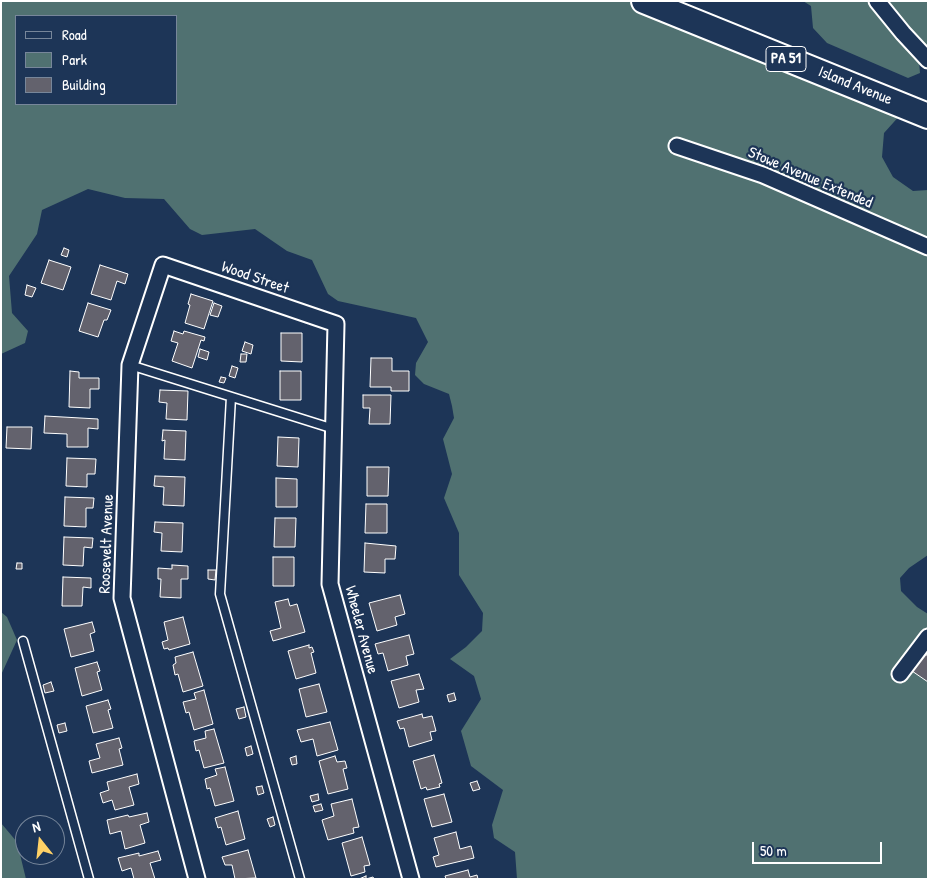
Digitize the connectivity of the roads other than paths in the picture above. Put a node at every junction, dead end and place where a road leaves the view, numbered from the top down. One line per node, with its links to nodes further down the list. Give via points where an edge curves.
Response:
1 (644, 1): 4 (main road, Island Avenue / PA 51)
2 (877, 1): 3 (street)
3 (928, 60)
4 (928, 116)
5 (677, 146): 6 (street, Stowe Avenue Extended, via 763,175)
6 (928, 247)
7 (163, 265): 8 (street, Wood Street); 9 (street, Roosevelt Avenue)
8 (336, 324): 11 (street, Wheeler Avenue)
9 (130, 365): 10 (lane); 16 (street, Roosevelt Avenue, via 122,598)
10 (231, 397): 11 (lane); 17 (lane, via 220,594)
11 (334, 429): 18 (street, Wheeler Avenue, via 330,584)
12 (928, 637): 14 (street)
13 (23, 641): 15 (lane)
14 (900, 674)
15 (89, 879)
16 (197, 879)
17 (300, 879)
18 (411, 879)

